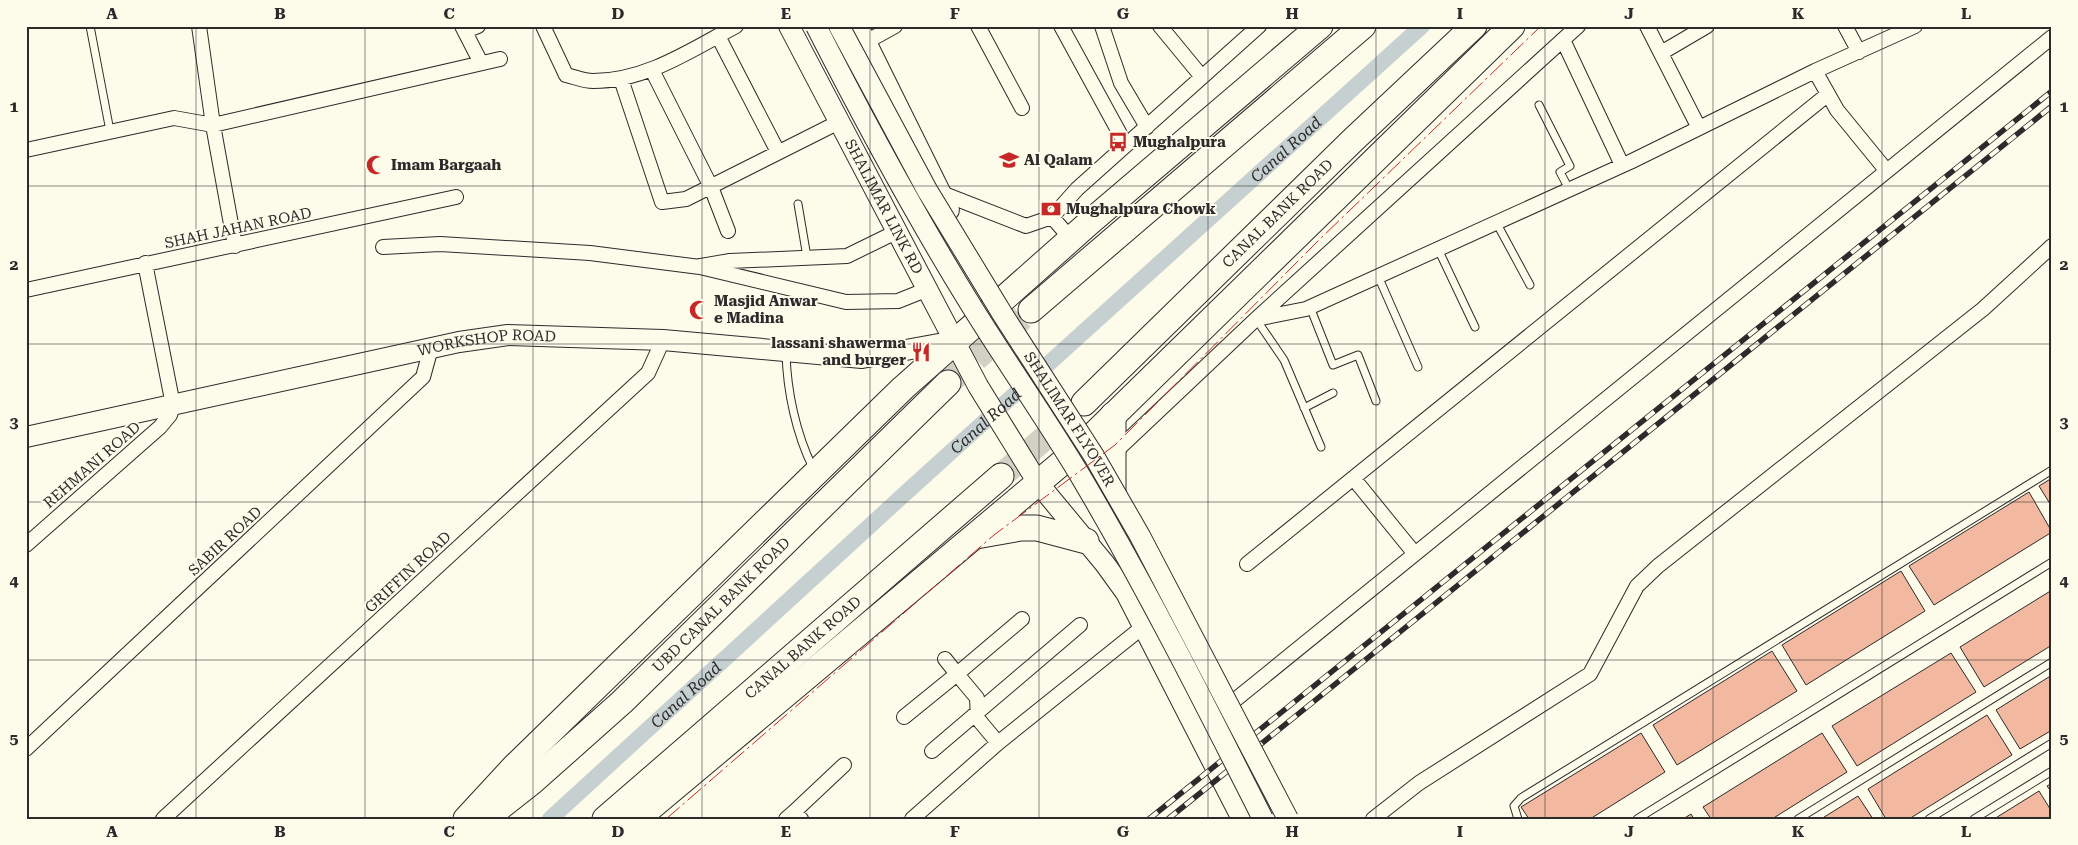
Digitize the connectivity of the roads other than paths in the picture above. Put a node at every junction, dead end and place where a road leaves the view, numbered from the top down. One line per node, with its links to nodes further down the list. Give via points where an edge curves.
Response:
1 (90, 26): 44 (lane)
2 (478, 26): 24 (street)
3 (544, 26): 36 (street, via 566,75 591,81)
4 (736, 26): 26 (street)
5 (789, 26): 40 (main road, SHALIMAR LINK RD)
6 (816, 26): 129 (main road, SHALIMAR FLYOVER, bridge, via 904,193 1122,548)
7 (839, 26): 130 (main road, SHALIMAR FLYOVER, bridge, via 927,190 1094,456 1140,536)
8 (895, 26): 25 (street)
9 (978, 26): 39 (street)
10 (1061, 26): 45 (street)
11 (1102, 26): 42 (street, via 1121,83)
12 (1160, 26): 35 (street)
13 (1259, 26): 35 (street)
14 (1320, 26): 59 (highway)
15 (1363, 26): 73 (highway)
16 (1474, 26): 85 (highway, CANAL BANK ROAD)
17 (1512, 26): 87 (highway)
18 (1578, 26): 28 (street)
19 (1648, 26): 30 (street)
20 (1707, 26): 30 (street)
21 (1845, 26): 29 (street)
22 (1915, 26): 29 (street)
23 (201, 27): 41 (street)
24 (464, 29): 32 (street)
25 (862, 34): 52 (main road)
26 (718, 36): 33 (street); 47 (street)
27 (2052, 37): 49 (street)
28 (1563, 40): 48 (street); 74 (street)
29 (1859, 52): 34 (street)
30 (1661, 53): 43 (street)
31 (500, 59): 32 (street)
32 (481, 63): 41 (street)
33 (652, 70): 36 (street); 50 (street)
34 (1815, 71): 37 (street); 43 (street)
35 (1202, 77): 42 (street)
36 (621, 79): 50 (street, via 662,202 686,199)
37 (1827, 95): 49 (street); 95 (street)
38 (1539, 105): 51 (lane, via 1570,166 1560,172)
39 (1022, 108)
40 (839, 122): 47 (street); 58 (main road, SHALIMAR LINK RD)
41 (213, 125): 44 (street, via 174,118); 60 (street)
42 (1147, 126): 45 (street)
43 (1699, 128): 48 (street)
44 (110, 131): 46 (street)
45 (1126, 145): 55 (street, via 1077,189)
46 (26, 150)
47 (778, 152): 50 (street)
48 (1622, 165): 51 (street)
49 (1886, 170): 101 (street)
50 (711, 186): 57 (street)
51 (1569, 189): 56 (street)
52 (939, 192): 55 (street, via 1026,226); 71 (main road)
53 (456, 197): 60 (street, SHAH JAHAN ROAD)
54 (798, 204): 64 (lane)
55 (1052, 217): 59 (street)
56 (1496, 222): 63 (street); 68 (lane)
57 (728, 230)
58 (896, 232): 64 (street, via 847,256); 70 (main road, SHALIMAR LINK RD)
59 (1071, 239): 71 (highway)
60 (235, 246): 65 (street, SHAH JAHAN ROAD)
61 (2052, 246): 132 (street, via 1983,309 1658,566 1637,586 1590,674 1419,782)
62 (383, 247): 66 (street, via 440,244 570,252)
63 (1438, 249): 67 (street); 75 (lane)
64 (808, 257): 66 (street, via 730,261)
65 (145, 263): 69 (street, SHAH JAHAN ROAD); 84 (street)
66 (700, 267): 70 (street, via 846,302 898,301)
67 (1378, 276): 72 (street); 80 (lane)
68 (1530, 285)
69 (26, 290)
70 (928, 290): 77 (main road, SHALIMAR LINK RD)
71 (999, 302): 77 (highway); 85 (main road, bridge, via 1017,337)
72 (1310, 307): 74 (street); 83 (lane, via 1333,366 1358,355)
73 (1031, 310)
74 (1256, 319): 86 (lane, via 1284,360); 91 (street)
75 (1475, 327)
76 (662, 340): 78 (main road, WORKSHOP ROAD, via 508,335); 79 (main road, WORKSHOP ROAD); 122 (street, GRIFFIN ROAD, via 648,373)
77 (955, 342): 79 (main road, WORKSHOP ROAD, via 862,358); 93 (highway); 96 (main road, SHALIMAR LINK RD)
78 (431, 348): 84 (main road, WORKSHOP ROAD); 116 (street, SABIR ROAD, via 423,377)
79 (786, 352): 93 (lane, via 792,403 805,452)
80 (1418, 367)
81 (948, 383): 124 (highway, UBD CANAL BANK ROAD, via 622,702)
82 (1334, 393): 86 (lane)
83 (1376, 401)
84 (173, 405): 88 (main road, WORKSHOP ROAD); 100 (street, REHMANI ROAD, via 170,416 160,427)
85 (1072, 406): 89 (main road)
86 (1304, 408): 90 (lane)
87 (1113, 415): 89 (highway); 91 (highway)
88 (26, 437)
89 (1082, 446): 96 (highway); 97 (main road)
90 (1321, 448)
91 (1113, 454): 97 (highway)
92 (2052, 470): 133 (lane, via 1521,798 1514,806)
93 (815, 473): 123 (highway, via 514,767)
94 (1001, 476): 125 (highway, CANAL BANK ROAD)
95 (1354, 479): 101 (street); 103 (street)
96 (1038, 483): 98 (highway); 99 (main road, SHALIMAR LINK RD)
97 (1113, 497): 110 (main road)
98 (974, 536): 99 (highway, via 1037,528); 126 (highway)
99 (1086, 541): 106 (main road, SHALIMAR LINK RD, via 1126,593)
100 (26, 545)
101 (1414, 554): 110 (street)
102 (2052, 562): 134 (lane)
103 (1247, 564)
104 (1022, 619): 109 (street)
105 (1080, 625): 111 (street)
106 (1144, 626): 114 (street); 118 (main road, SHALIMAR LINK RD)
107 (945, 659): 109 (street)
108 (2052, 662): 135 (lane)
109 (957, 674): 111 (street, via 977,698); 112 (street)
110 (1235, 700): 113 (main road)
111 (976, 715): 114 (street); 117 (street)
112 (904, 717)
113 (1251, 730): 118 (main road); 131 (main road)
114 (998, 743): 127 (street)
115 (2052, 743): 136 (lane)
116 (26, 749)
117 (932, 750)
118 (1209, 758): 128 (main road, SHALIMAR LINK RD)
119 (844, 765): 121 (street)
120 (2052, 771): 137 (lane)
121 (794, 816)
122 (163, 819)
123 (466, 819)
124 (486, 819)
125 (605, 819)
126 (637, 819)
127 (912, 819)
128 (1242, 819)
129 (1263, 819)
130 (1288, 819)
131 (1297, 819)
132 (1372, 819)
133 (1518, 819)
134 (1637, 819)
135 (1798, 819)
136 (1929, 819)
137 (1974, 819)

